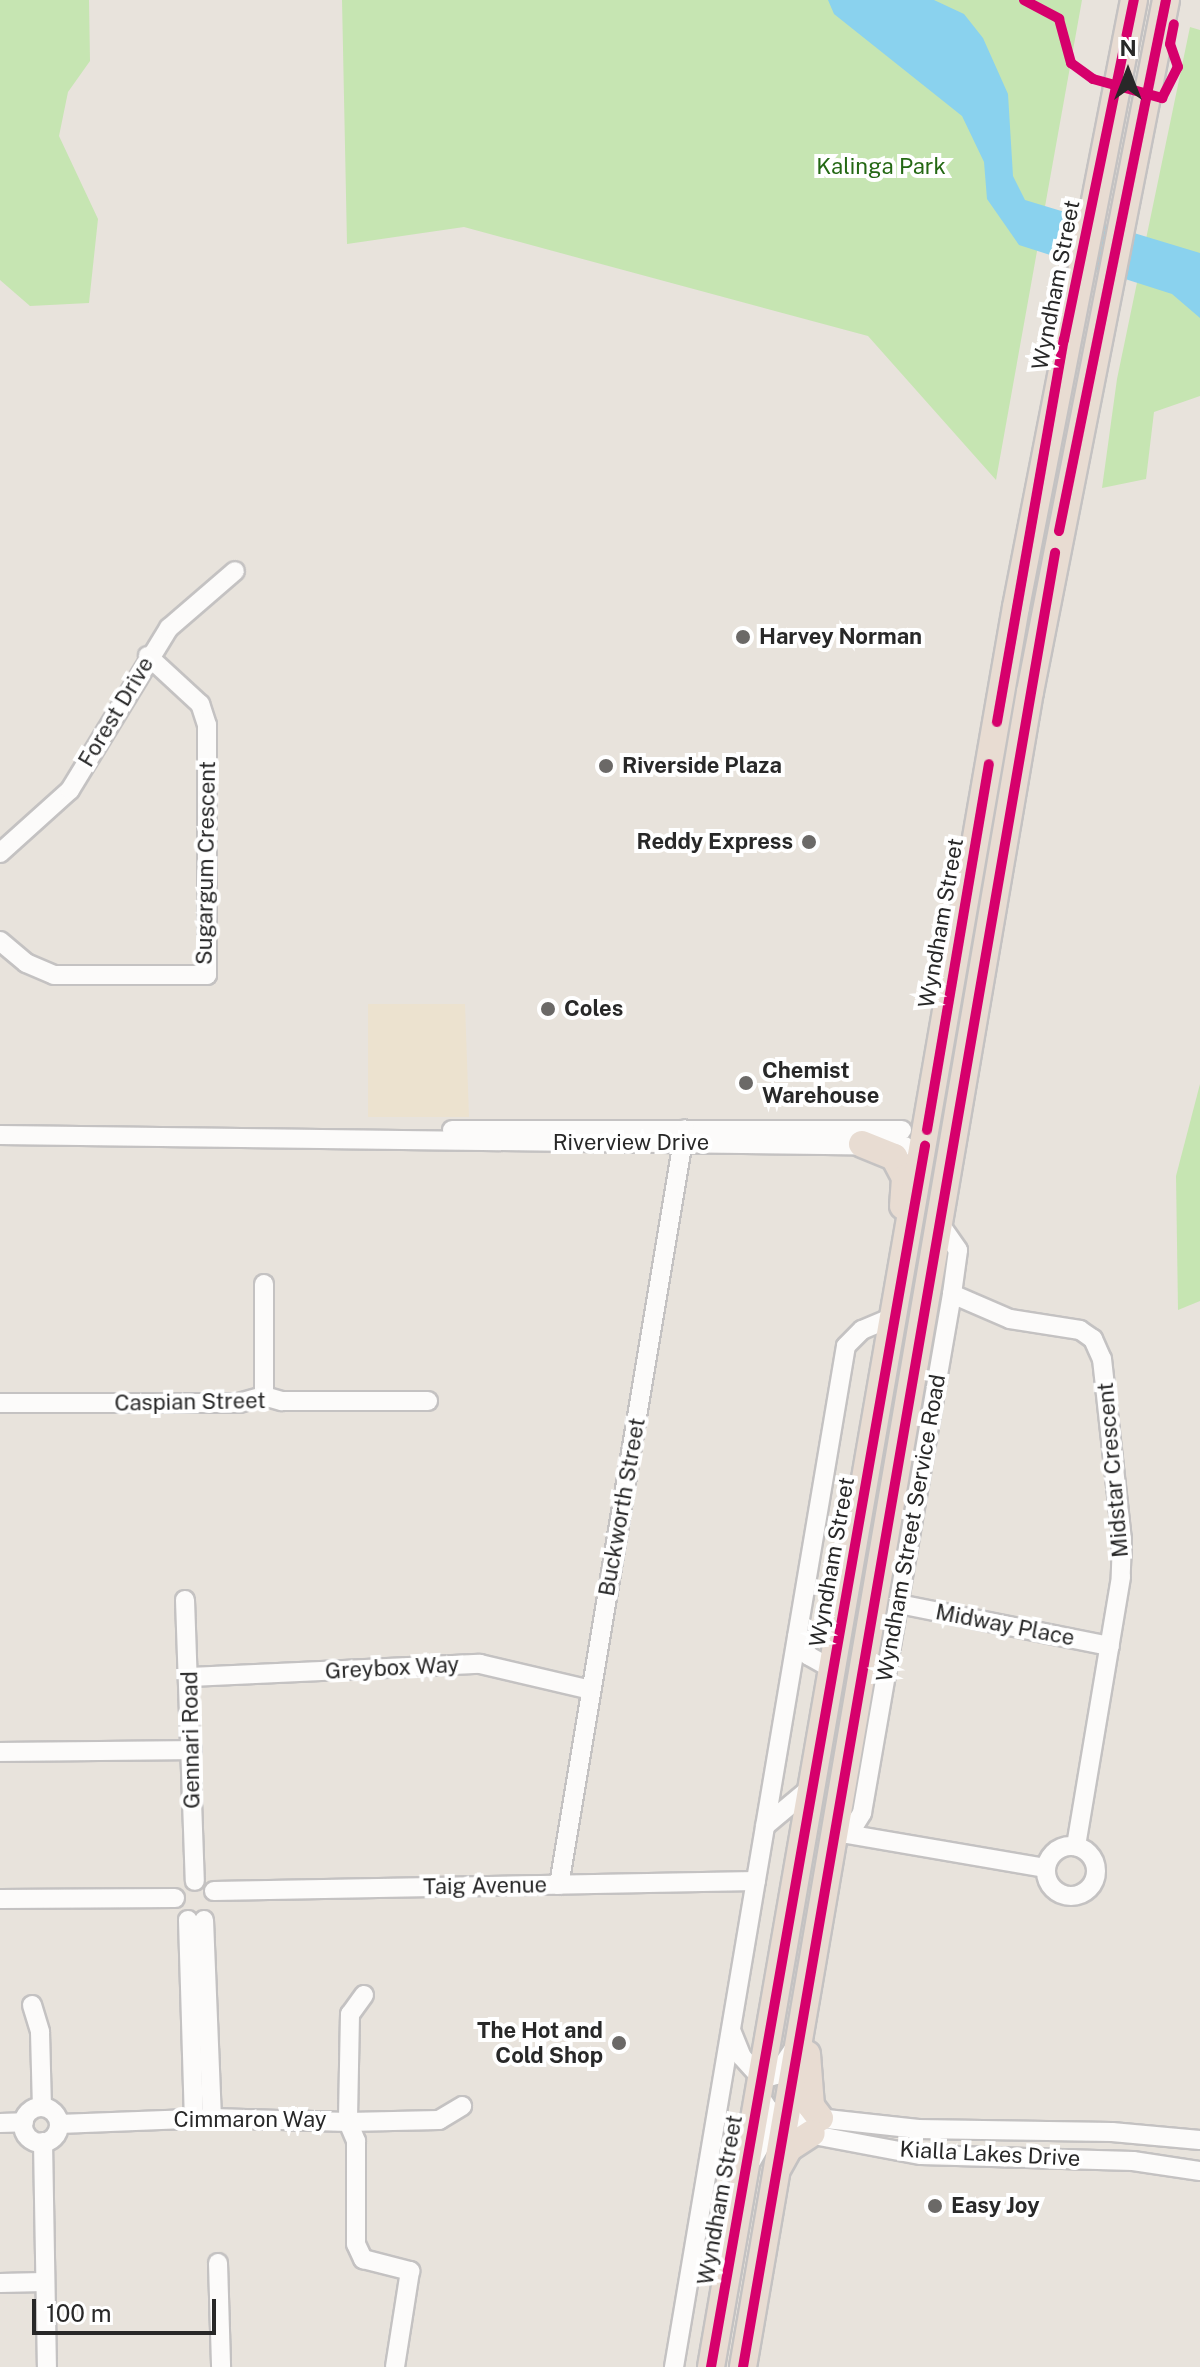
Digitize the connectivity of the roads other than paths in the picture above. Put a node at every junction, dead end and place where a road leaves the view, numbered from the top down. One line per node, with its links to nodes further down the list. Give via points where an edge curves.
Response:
1 (1134, 0): 4 (highway, Wyndham Street)
2 (1166, 0): 3 (highway)
3 (1059, 531): 4 (highway, via 1039,539); 7 (highway)
4 (1025, 558): 8 (highway, Wyndham Street)
5 (235, 571): 6 (street, Forest Drive, via 169,628)
6 (148, 656): 9 (street, Forest Drive, via 70,790); 11 (street, Sugargum Crescent, via 200,704 207,725 207,975 54,975 26,963)
7 (1030, 692): 8 (highway); 10 (highway)
8 (997, 722): 14 (highway, Wyndham Street)
9 (0, 853)
10 (987, 939): 14 (highway); 16 (highway)
11 (0, 941)
12 (0, 1135): 13 (street, Riverview Drive, via 357,1135 486,1128)
13 (684, 1136): 14 (street, Riverview Drive); 15 (street, Riverview Drive); 31 (street, Buckworth Street)
14 (920, 1138): 15 (street, Riverview Drive); 16 (highway, via 950,1152); 20 (highway, Wyndham Street)
15 (862, 1144): 20 (highway, via 894,1157 905,1178 893,1274)
16 (949, 1169): 17 (highway)
17 (940, 1224): 19 (street, Wyndham Street Service Road, via 958,1250); 30 (highway)
18 (264, 1284): 21 (street)
19 (952, 1294): 25 (street, Wyndham Street Service Road); 27 (street, Midstar Crescent, via 1010,1319 1080,1330 1093,1339 1102,1359 1122,1539)
20 (896, 1314): 26 (street, via 862,1330 846,1346); 28 (highway, Wyndham Street)
21 (264, 1396): 22 (street, Caspian Street, via 282,1401); 23 (street, Caspian Street, via 239,1403)
22 (428, 1401)
23 (0, 1403)
24 (185, 1600): 29 (street, Gennari Road)
25 (899, 1604): 27 (street, Midway Place); 38 (street, Wyndham Street Service Road, via 862,1813)
26 (797, 1637): 28 (street, via 809,1656); 37 (street)
27 (1110, 1646): 39 (street, Midstar Crescent)
28 (834, 1670): 30 (highway); 32 (highway, Wyndham Street)
29 (190, 1677): 31 (street, Greybox Way, via 480,1664); 34 (street, Gennari Road)
30 (861, 1679): 32 (highway); 38 (highway)
31 (591, 1690): 43 (street, Buckworth Street)
32 (829, 1697): 36 (highway, Wyndham Street)
33 (0, 1742): 34 (street)
34 (192, 1745): 35 (street); 41 (street, Gennari Road)
35 (0, 1752)
36 (814, 1785): 37 (street); 52 (highway, Wyndham Street)
37 (765, 1826): 42 (street)
38 (841, 1833): 40 (street); 50 (highway)
39 (1076, 1846): 40 (street, via 1054,1853); 40 (street, via 1095,1863 1096,1877 1086,1891 1060,1893 1048,1881)
40 (1046, 1868)
41 (195, 1881): 44 (street); 45 (street, via 182,1886)
42 (756, 1881): 43 (street, Taig Avenue); 51 (street)
43 (559, 1885): 44 (street, Taig Avenue)
44 (214, 1891): 47 (street, via 216,1907)
45 (175, 1898): 46 (street); 47 (street, via 178,1912)
46 (0, 1899)
47 (196, 1920): 55 (street)
48 (364, 1995): 58 (street, via 350,2014)
49 (32, 2005): 54 (street, via 40,2032)
50 (801, 2026): 52 (street, via 776,2075); 56 (highway); 61 (highway)
51 (731, 2030): 52 (street); 79 (street)
52 (761, 2087): 56 (street); 70 (highway, Wyndham Street)
53 (462, 2106): 58 (street, via 439,2120)
54 (42, 2107): 57 (street, via 28,2113); 60 (street, via 54,2112)
55 (203, 2118): 58 (street, Cimmaron Way); 60 (street, Cimmaron Way)
56 (784, 2121): 61 (street, Kialla Lakes Drive); 68 (highway); 70 (street, via 772,2125)
57 (24, 2122): 59 (street); 65 (street, via 29,2137)
58 (348, 2122): 78 (street, Cimmaron Way, via 356,2141 356,2244 363,2259 410,2271)
59 (0, 2123)
60 (59, 2124): 65 (street, via 53,2138)
61 (816, 2126): 62 (street, Kialla Lakes Drive); 66 (street, Kialla Lakes Drive); 68 (highway, via 789,2148)
62 (910, 2128): 63 (street, Kialla Lakes Drive); 66 (street)
63 (1073, 2131): 64 (street, Kialla Lakes Drive); 67 (street, via 1130,2139)
64 (1200, 2140)
65 (43, 2142): 74 (street)
66 (909, 2153): 67 (street, Kialla Lakes Drive)
67 (1133, 2161): 69 (street, Kialla Lakes Drive)
68 (776, 2171): 71 (highway)
69 (1200, 2171)
70 (745, 2173): 72 (highway, Wyndham Street)
71 (770, 2210): 72 (highway, via 747,2220); 81 (highway)
72 (735, 2234): 80 (highway, Wyndham Street)
73 (218, 2263): 77 (street)
74 (44, 2282): 75 (street); 76 (street)
75 (0, 2283)
76 (47, 2367)
77 (221, 2367)
78 (395, 2367)
79 (674, 2367)
80 (711, 2367)
81 (743, 2367)

